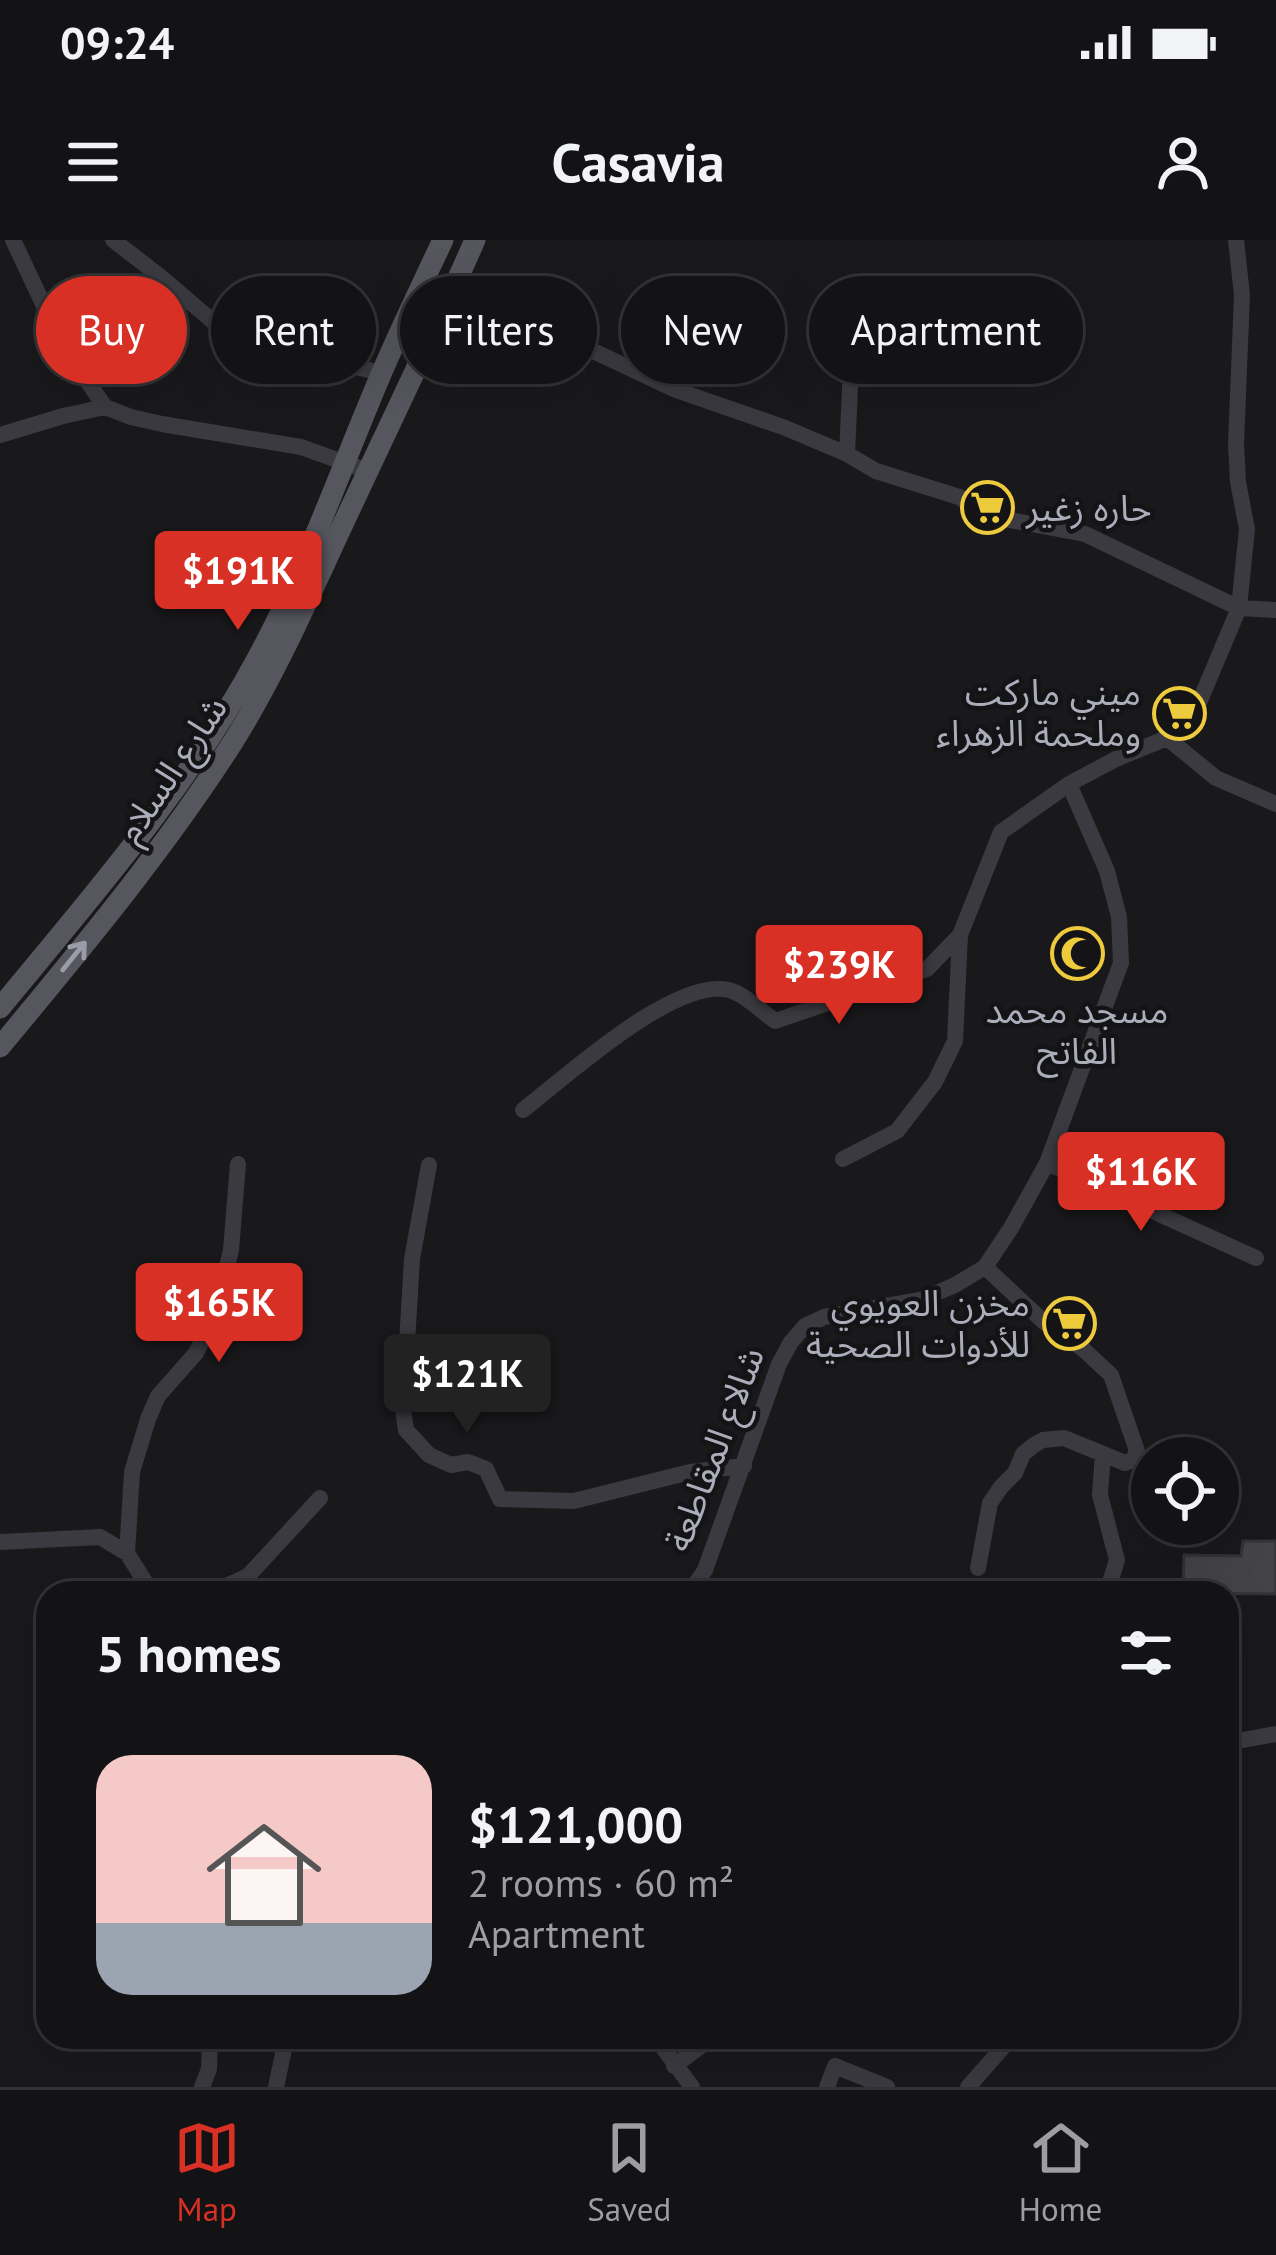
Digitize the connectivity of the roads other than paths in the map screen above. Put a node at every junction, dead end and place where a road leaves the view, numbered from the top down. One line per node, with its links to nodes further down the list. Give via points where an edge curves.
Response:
1 (13, 240): 11 (street, via 61,342)
2 (113, 240): 8 (street, via 231,337)
3 (443, 240): 8 (main road, شارع السلام)
4 (476, 240): 6 (main road, شارع السلام)
5 (1236, 240): 15 (street, via 1236,444 1247,530)
6 (460, 276)
7 (597, 353): 13 (street)
8 (381, 373): 14 (main road, شارع السلام)
9 (409, 384): 14 (main road, شارع السلام)
10 (850, 384): 13 (street)
11 (105, 407): 12 (street); 14 (street)
12 (0, 436)
13 (848, 454): 15 (street, via 959,496 988,516 1085,534)
14 (357, 466): 21 (main road, شارع السلام, via 212,736 140,839); 22 (main road, شارع السلام, one-way to 14, via 166,841 233,741 277,666)
15 (1240, 608): 16 (street); 17 (street, via 1199,703)
16 (1276, 610)
17 (1167, 738): 18 (street); 19 (street, via 1216,778)
18 (1069, 784): 20 (street, via 1000,832); 25 (street, شالاع المقاطعة, via 1107,871 1121,964)
19 (1276, 804)
20 (959, 935): 23 (street, via 927,969 775,1022 733,991 707,988 649,1013); 24 (street, via 955,1041 935,1082 897,1131)
21 (1, 1003)
22 (0, 1047)
23 (523, 1110)
24 (843, 1159)
25 (1047, 1163): 28 (street); 29 (street, شالاع المقاطعة)
26 (238, 1164): 34 (street, via 216,1313 148,1419 132,1472)
27 (429, 1166): 31 (street, via 412,1259 403,1410 406,1430 429,1455 486,1469 500,1499 574,1501)
28 (1256, 1258)
29 (985, 1267): 30 (street, via 1111,1375 1138,1451 1125,1463); 31 (street, شالاع المقاطعة, via 920,1300 805,1326 779,1364)
30 (1103, 1454): 35 (street, via 1064,1438 1026,1451 990,1503); 39 (street, via 1100,1495 1117,1560)
31 (744, 1466): 38 (street, شالاع المقاطعة)
32 (320, 1498): 37 (street)
33 (0, 1542): 34 (street, via 100,1537)
34 (127, 1553): 36 (street)
35 (978, 1568)
36 (144, 1581)
37 (237, 1581)
38 (697, 1581)
39 (1110, 1581)
40 (1276, 1734): 41 (street)
41 (1239, 1741)
42 (210, 2049): 48 (street)
43 (284, 2049): 49 (street)
44 (663, 2049): 47 (street)
45 (696, 2049): 47 (street)
46 (1001, 2049): 53 (street)
47 (674, 2066): 50 (street)
48 (202, 2087)
49 (277, 2087)
50 (692, 2087)
51 (827, 2087): 52 (street, via 836,2066)
52 (887, 2087)
53 (968, 2087)

